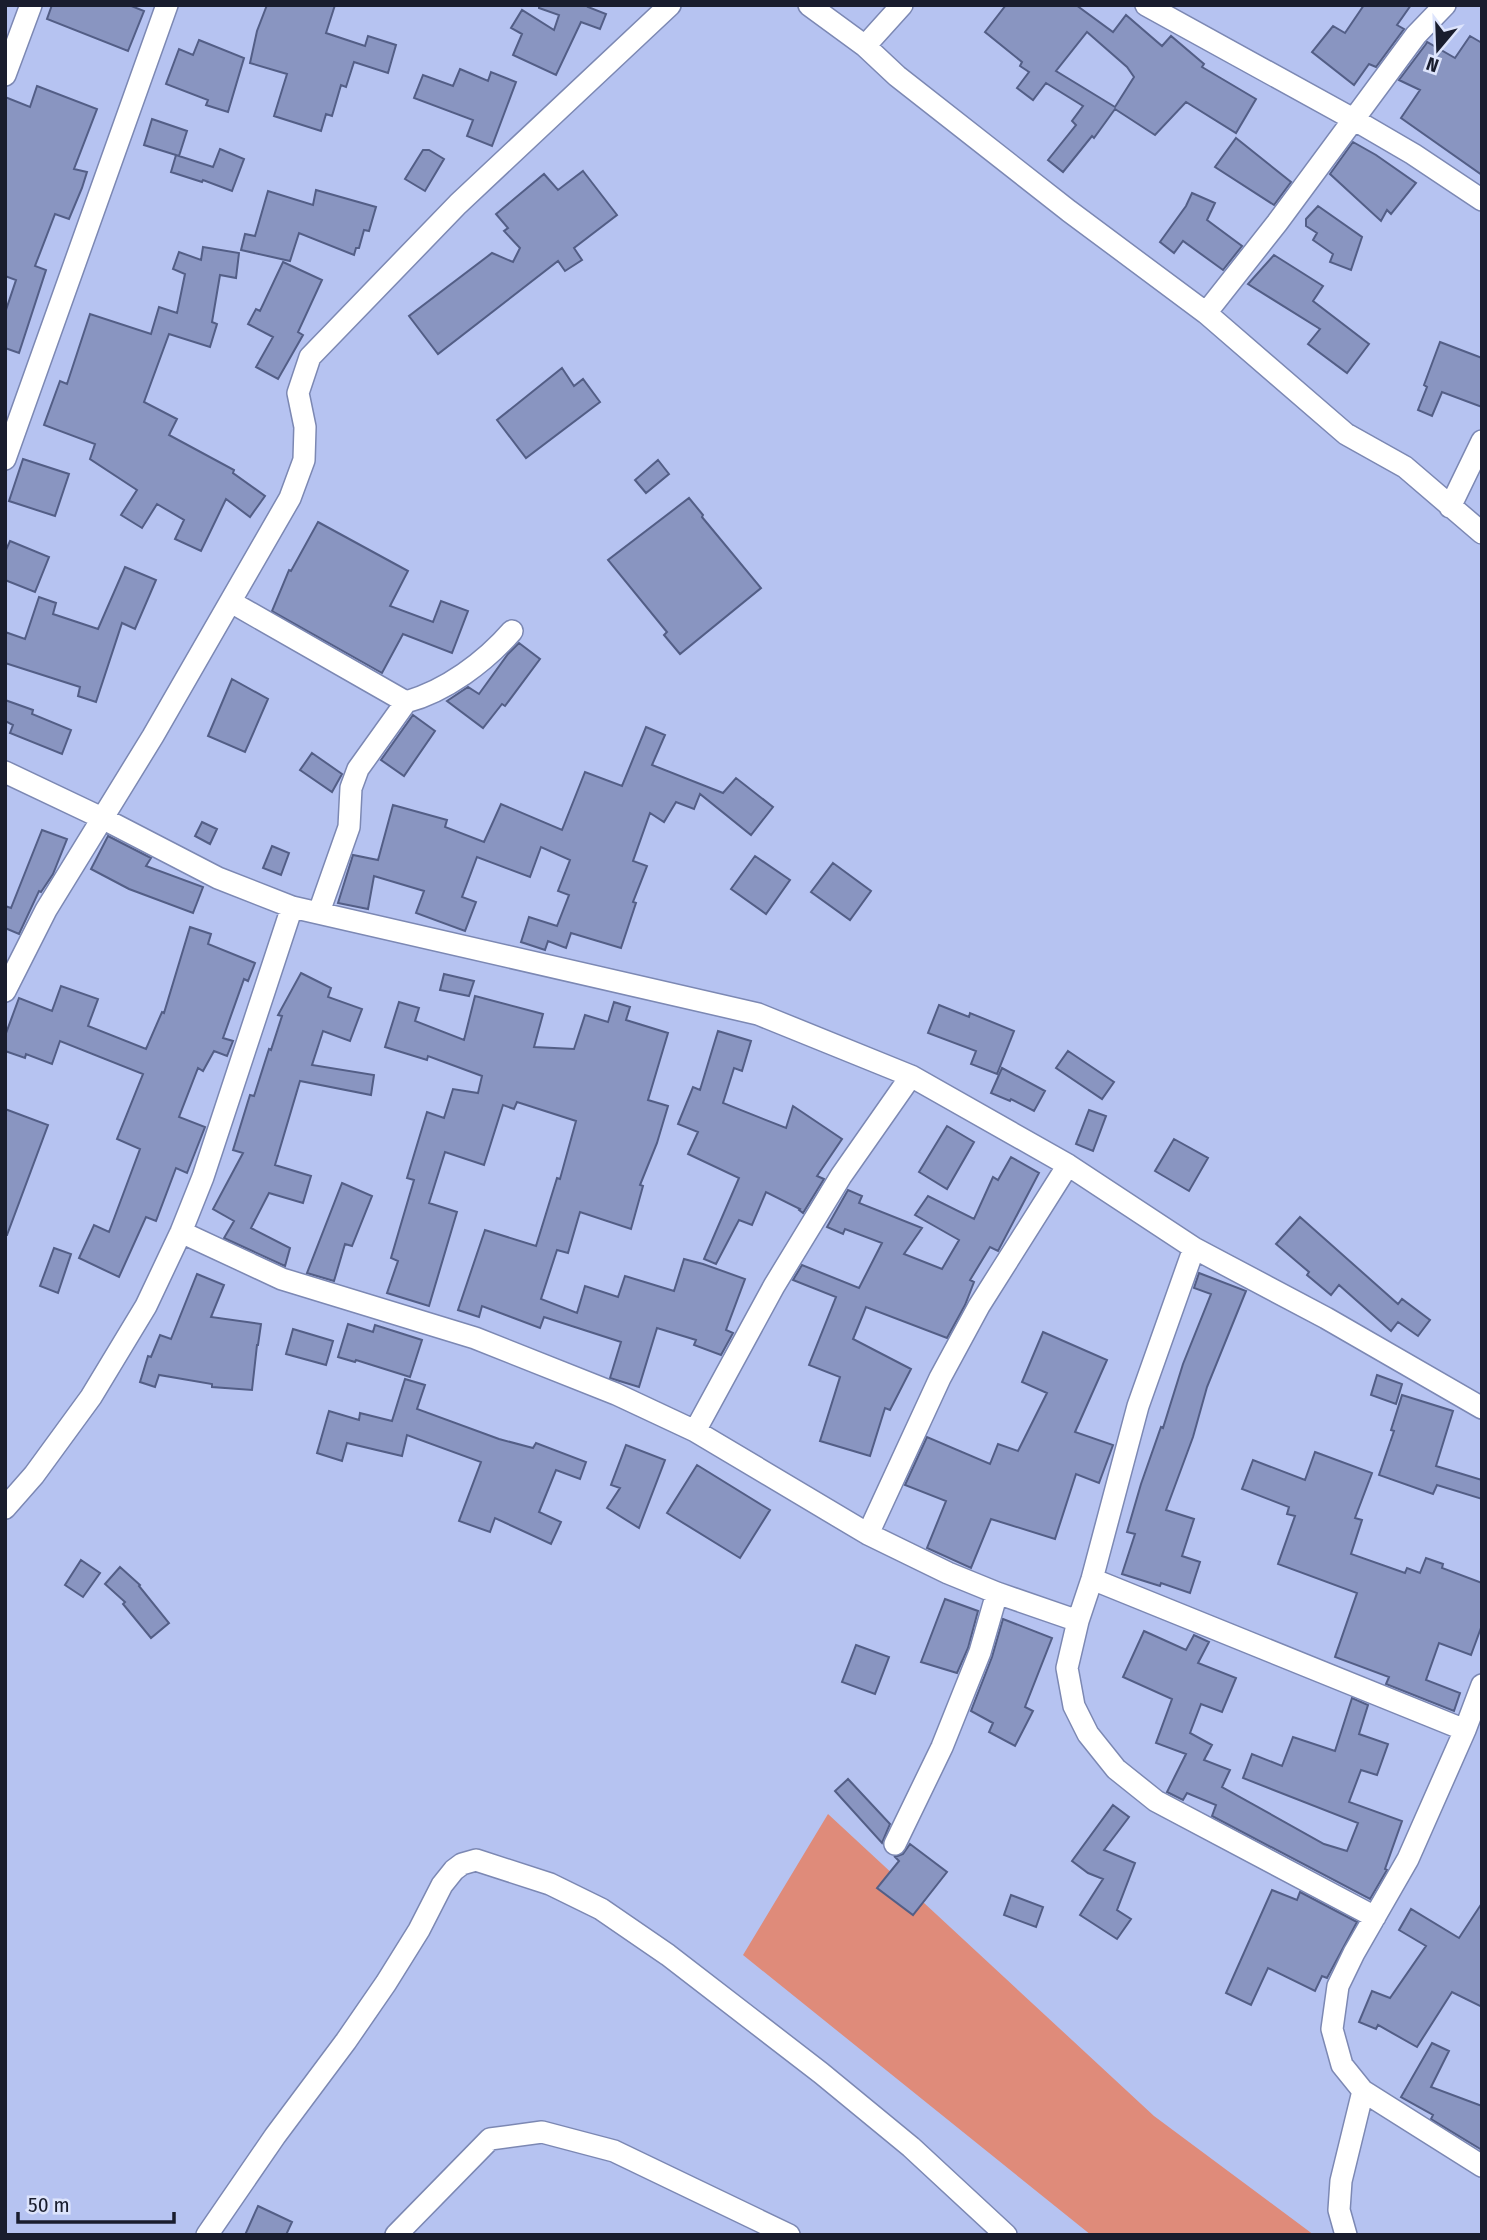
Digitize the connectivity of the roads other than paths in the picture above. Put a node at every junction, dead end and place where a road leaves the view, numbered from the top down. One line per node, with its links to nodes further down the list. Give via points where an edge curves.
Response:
1 (31, 5): 9 (street)
2 (167, 5): 14 (street)
3 (670, 5): 17 (street, via 457,204 310,357 298,393 305,427 304,460 290,498)
4 (809, 5): 8 (street)
5 (902, 5): 8 (street)
6 (1146, 5): 10 (street)
7 (1445, 5): 10 (street, via 1416,35)
8 (865, 46): 12 (street, via 999,157)
9 (5, 75)
10 (1353, 119): 11 (street); 12 (street)
11 (1482, 200)
12 (1206, 313): 15 (street, via 1346,434 1405,467)
13 (1482, 441): 15 (street)
14 (7, 446)
15 (1450, 507): 16 (street)
16 (1482, 533)
17 (231, 602): 19 (street); 21 (street)
18 (512, 631): 19 (street, via 482,662 425,697)
19 (406, 702): 23 (street, via 358,769 351,788 349,827)
20 (5, 772): 21 (street)
21 (104, 819): 22 (street, via 218,878); 24 (street, via 46,910)
22 (292, 907): 23 (street); 27 (street)
23 (318, 912): 25 (street, via 758,1014)
24 (5, 991)
25 (911, 1076): 26 (street); 30 (street, via 841,1176 774,1286)
26 (1068, 1165): 28 (street); 32 (street, via 946,1366)
27 (181, 1232): 30 (street, via 282,1279 475,1338); 31 (street, via 146,1306 91,1396)
28 (1194, 1248): 29 (street); 33 (street, via 1138,1406)
29 (1482, 1408)
30 (695, 1431): 32 (street)
31 (5, 1508)
32 (868, 1534): 34 (street)
33 (1092, 1580): 35 (street); 37 (street)
34 (997, 1593): 35 (street); 38 (street, via 943,1747)
35 (1078, 1621): 39 (street, via 1067,1668 1074,1706 1088,1734 1116,1769 1156,1801)
36 (1482, 1685): 37 (street)
37 (1465, 1730): 39 (street, via 1408,1859)
38 (895, 1844)
39 (1375, 1917): 40 (street, via 1338,1986 1332,2029 1342,2065)
40 (1363, 2091): 41 (street); 46 (street, via 1341,2181 1339,2210)
41 (1482, 2166)
42 (785, 2233): 44 (street, via 614,2151 542,2132 490,2139)
43 (207, 2235): 45 (street, via 386,1983 442,1885 462,1864 476,1860 561,1889 601,1909 667,1955 911,2147)
44 (396, 2235)
45 (1006, 2235)
46 (1346, 2235)

